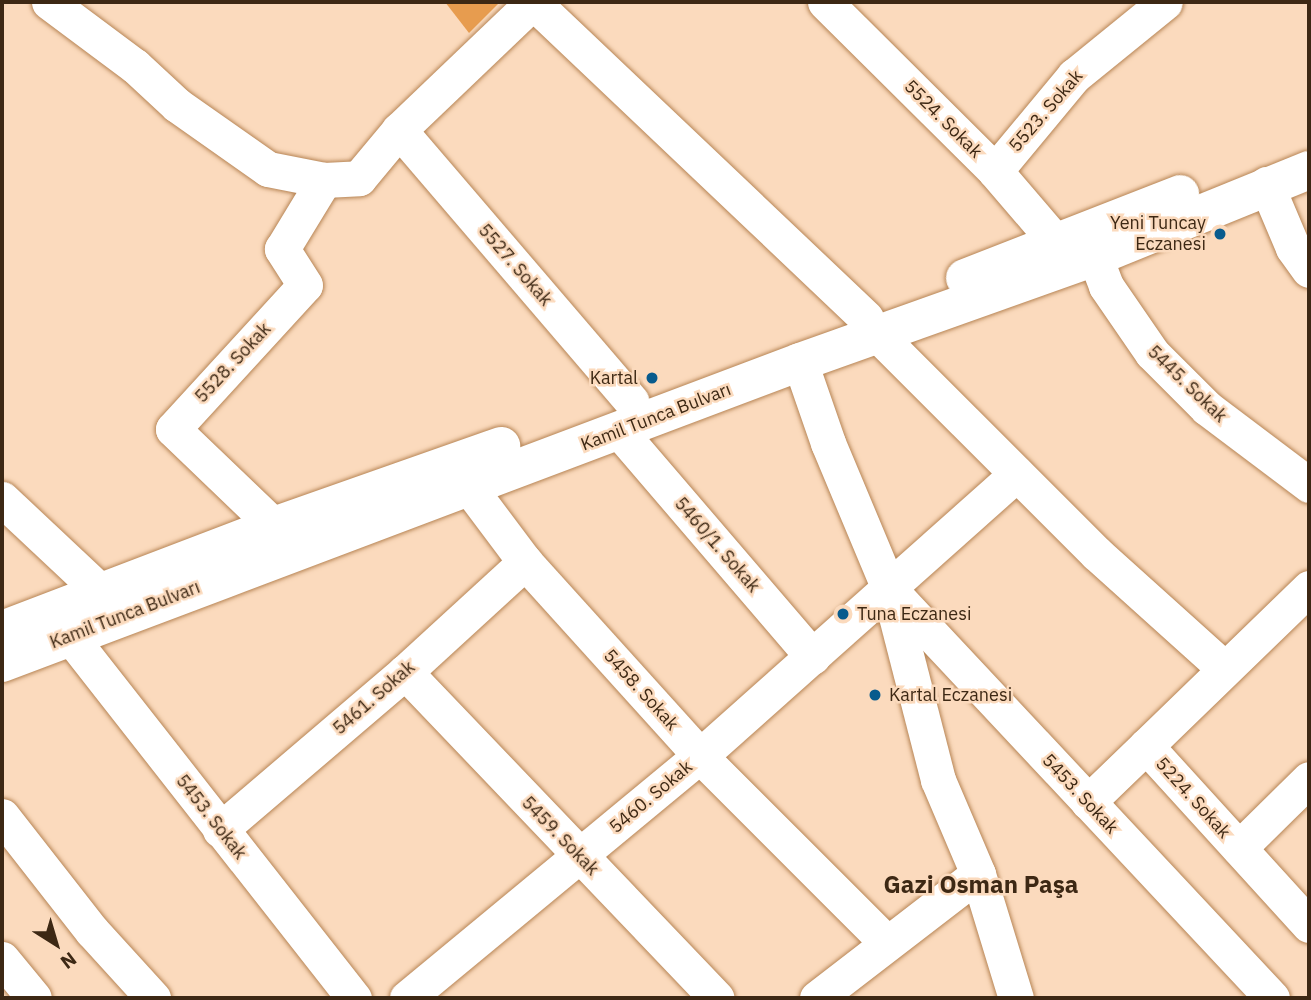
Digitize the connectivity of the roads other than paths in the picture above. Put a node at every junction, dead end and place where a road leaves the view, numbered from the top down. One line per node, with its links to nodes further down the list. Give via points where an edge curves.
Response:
1 (49, 2): 8 (street, via 135,66 177,105 268,169)
2 (825, 2): 7 (street, 5524. Sokak)
3 (1165, 2): 7 (street, 5523. Sokak, via 1074,76)
4 (399, 130): 8 (street, via 359,178); 13 (street, via 533,2); 15 (street, 5527. Sokak)
5 (1309, 145): 10 (main road, Kamil Tunca Bulvarı)
6 (1309, 170): 9 (main road, Kamil Tunca Bulvarı)
7 (995, 171): 10 (street, 5524. Sokak)
8 (324, 180): 20 (street, 5528. Sokak, via 282,249 305,285 173,429)
9 (1266, 184): 11 (main road, Kamil Tunca Bulvarı); 12 (street, via 1293,248)
10 (1055, 241): 13 (main road, Kamil Tunca Bulvarı)
11 (1095, 257): 13 (main road, Kamil Tunca Bulvarı); 17 (street, 5445. Sokak, via 1106,286 1152,353 1207,408)
12 (1309, 270)
13 (873, 327): 14 (main road, Kamil Tunca Bulvarı); 15 (main road, Kamil Tunca Bulvarı); 16 (street)
14 (800, 362): 15 (main road, Kamil Tunca Bulvarı); 23 (street, via 828,443)
15 (626, 416): 18 (main road, Kamil Tunca Bulvarı); 20 (main road, Kamil Tunca Bulvarı); 27 (street, 5460/1. Sokak)
16 (1017, 474): 23 (street, 5460. Sokak); 28 (street, via 1096,553)
17 (1309, 485)
18 (468, 486): 21 (street, 5458. Sokak); 25 (main road, Kamil Tunca Bulvarı)
19 (2, 499): 24 (street)
20 (274, 526): 24 (main road, Kamil Tunca Bulvarı)
21 (525, 562): 29 (street, 5461. Sokak); 31 (street, 5458. Sokak)
22 (1309, 588): 28 (street, 5224. Sokak)
23 (890, 589): 27 (street, 5460. Sokak); 33 (street, 5453. Sokak); 38 (street, via 938,780)
24 (102, 593): 26 (main road, Kamil Tunca Bulvarı)
25 (69, 635): 26 (main road, Kamil Tunca Bulvarı); 35 (street, 5453. Sokak)
26 (2, 638)
27 (813, 657): 31 (street, 5460. Sokak)
28 (1225, 669): 30 (street, 5224. Sokak)
29 (405, 673): 35 (street, 5461. Sokak); 37 (street, 5459. Sokak)
30 (1146, 746): 33 (street); 36 (street, 5224. Sokak)
31 (700, 756): 37 (street, 5460. Sokak); 40 (street, 5458. Sokak)
32 (1309, 779): 36 (street)
33 (1088, 802): 49 (street, 5453. Sokak)
34 (2, 816): 43 (street, via 92,931)
35 (220, 830): 44 (street, 5453. Sokak)
36 (1239, 848): 39 (street, 5224. Sokak)
37 (579, 856): 45 (street, 5460. Sokak); 46 (street, 5459. Sokak)
38 (978, 874): 40 (street); 48 (street)
39 (1309, 925)
40 (886, 942): 47 (street)
41 (2, 959): 42 (street)
42 (34, 998)
43 (153, 998)
44 (354, 998)
45 (407, 998)
46 (716, 998)
47 (817, 998)
48 (1016, 998)
49 (1272, 998)

